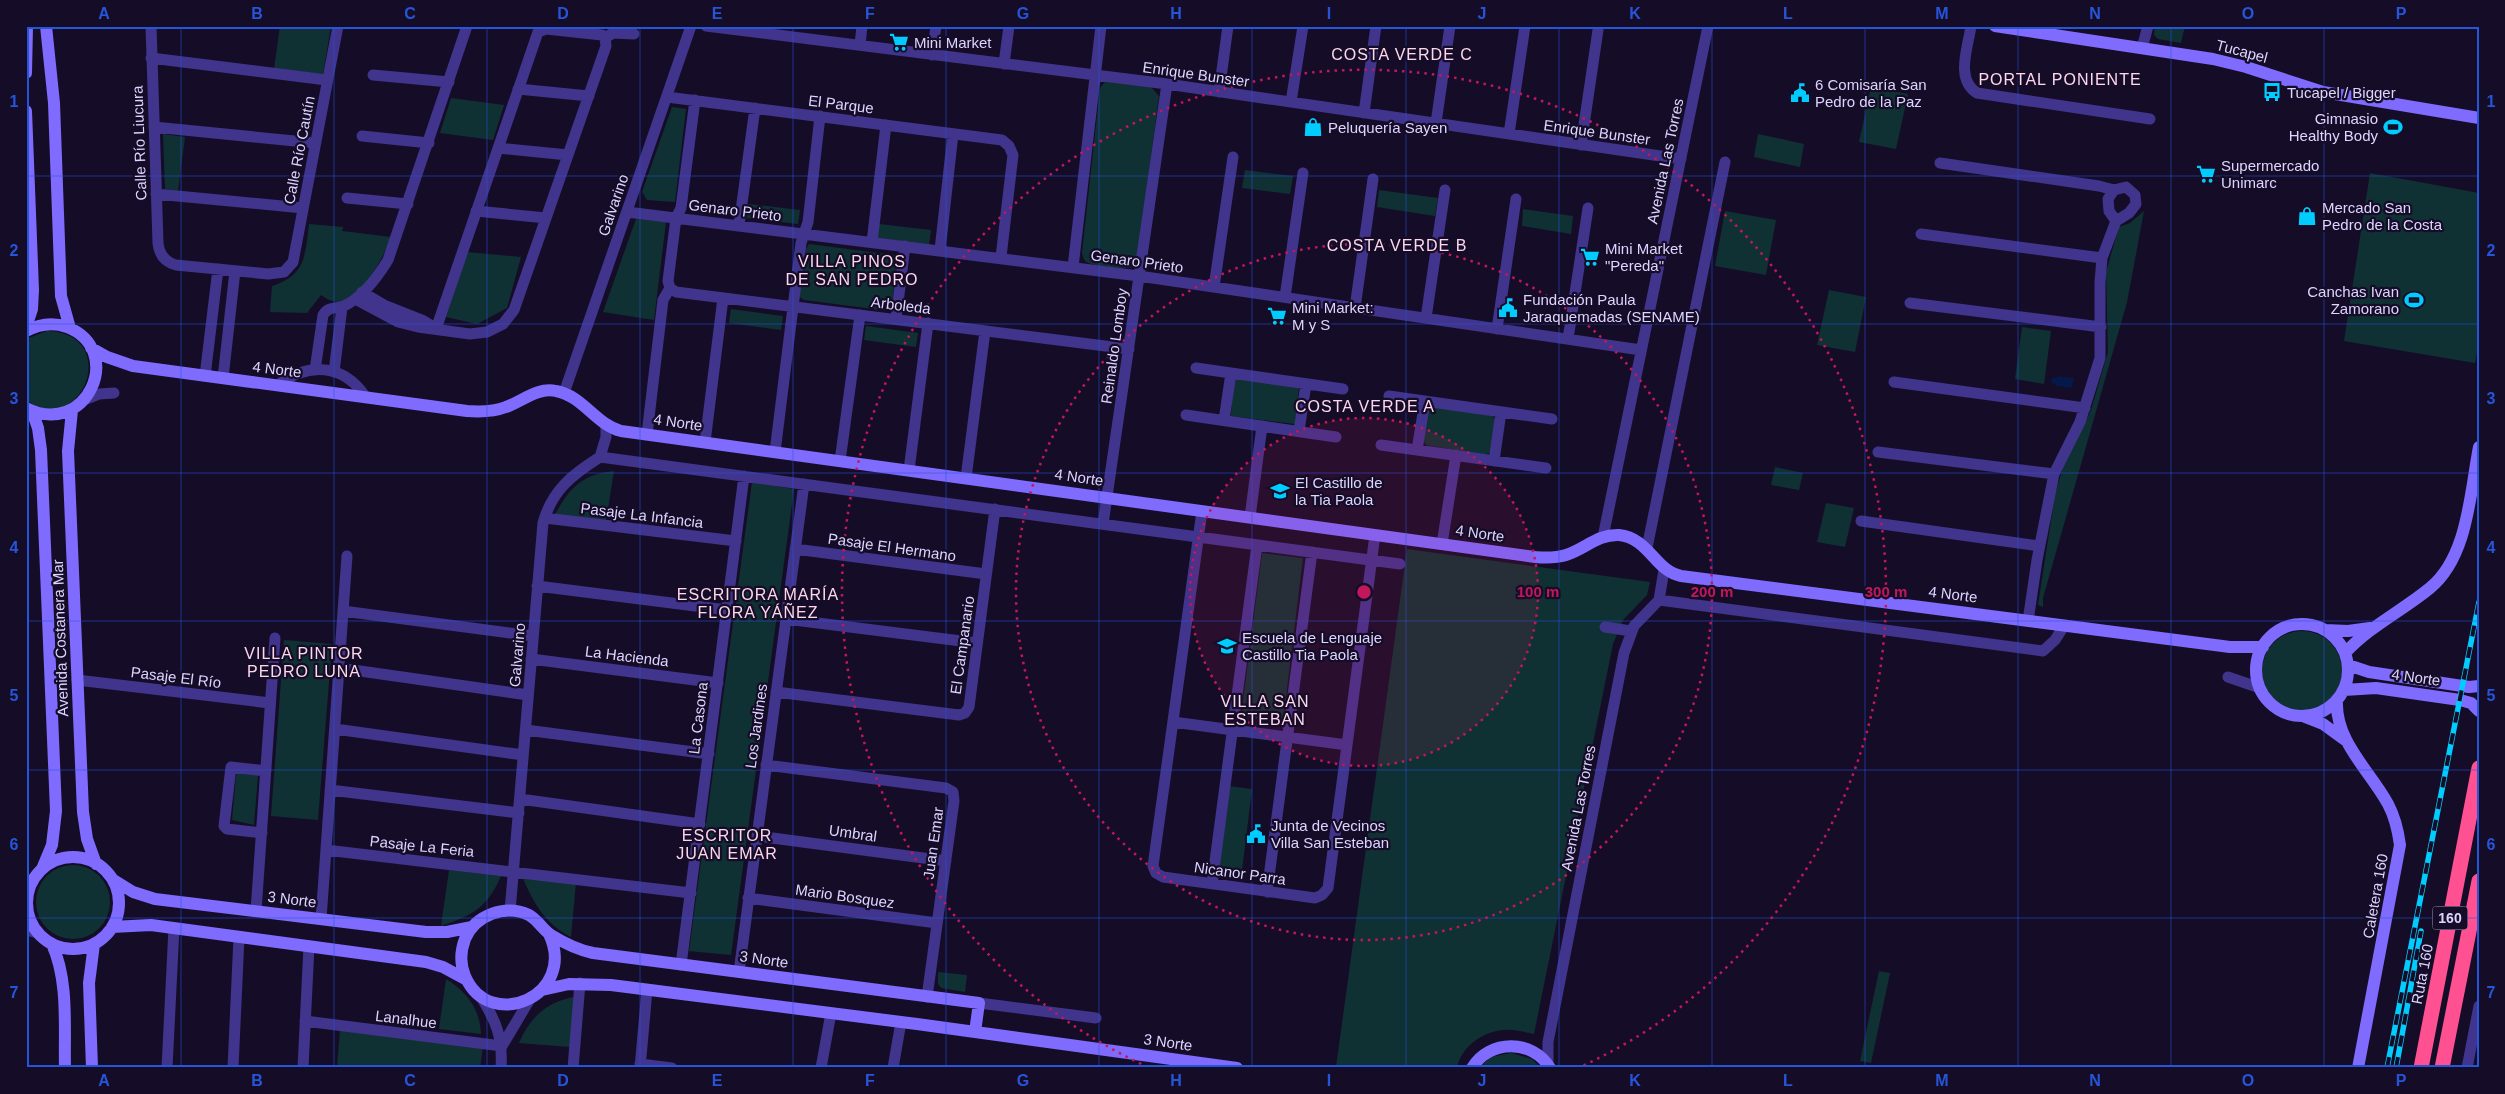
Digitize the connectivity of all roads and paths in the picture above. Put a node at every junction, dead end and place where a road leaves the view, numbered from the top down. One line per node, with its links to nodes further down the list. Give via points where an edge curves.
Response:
1 (27, 26): 31 (street)
2 (46, 26): 105 (street, via 54,103 61,296)
3 (151, 26): 29 (street, Calle Río Liucura)
4 (338, 26): 34 (street, Calle Río Cautín)
5 (467, 26): 35 (street)
6 (691, 26): 40 (street, Galvarino)
7 (706, 26): 23 (street, Enrique Bunster)
8 (862, 26): 26 (street)
9 (936, 26): 28 (street)
10 (1009, 26): 30 (street)
11 (1102, 26): 33 (street)
12 (1228, 26): 38 (street)
13 (1303, 26): 42 (street)
14 (1376, 26): 45 (street)
15 (1450, 26): 49 (street)
16 (1525, 26): 53 (street)
17 (1708, 26): 61 (street, Avenida Las Torres)
18 (1971, 26): 48 (street, via 1964,74 1968,85 1977,93)
19 (1995, 26): 22 (street, Tucapel)
20 (2148, 26): 27 (street)
21 (1598, 30): 57 (street)
22 (2042, 30): 27 (street, Tucapel)
23 (788, 31): 26 (street, Enrique Bunster)
24 (634, 34): 25 (street, via 614,32)
25 (605, 38): 37 (street, via 546,28 540,30); 39 (street, via 606,46)
26 (860, 46): 28 (street, Enrique Bunster)
27 (2142, 48): 47 (street, Tucapel, via 2246,67 2330,94)
28 (932, 55): 30 (street, Enrique Bunster)
29 (152, 58): 34 (street); 51 (street, Calle Río Liucura)
30 (1004, 64): 33 (street, Enrique Bunster)
31 (26, 73)
32 (373, 75): 35 (street)
33 (1095, 75): 36 (street, Enrique Bunster); 87 (street)
34 (327, 80): 55 (street, Calle Río Cautín)
35 (449, 82): 56 (street)
36 (1167, 84): 38 (street, Enrique Bunster); 90 (street, Reinaldo Lomboy)
37 (518, 89): 39 (street); 58 (street)
38 (1219, 92): 42 (street, Enrique Bunster)
39 (589, 96): 59 (street)
40 (666, 97): 41 (street, El Parque); 75 (street, Galvarino)
41 (695, 100): 43 (street, El Parque); 77 (street, via 681,208)
42 (1291, 102): 45 (street, Enrique Bunster)
43 (755, 108): 46 (street, El Parque); 79 (street)
44 (26, 110): 107 (street, via 33,290)
45 (1364, 113): 49 (street, Enrique Bunster)
46 (820, 116): 50 (street, El Parque); 80 (street)
47 (2479, 118)
48 (2150, 119)
49 (1436, 123): 53 (street, Enrique Bunster)
50 (886, 125): 52 (street, El Parque); 82 (street)
51 (154, 127): 55 (street); 68 (street, Calle Río Liucura)
52 (953, 134): 84 (street); 85 (street, El Parque, via 998,139 1009,146 1012,160)
53 (1509, 134): 57 (street, Enrique Bunster)
54 (362, 136): 56 (street)
55 (315, 143): 72 (street, Calle Río Cautín)
56 (428, 143): 71 (street)
57 (1581, 144): 61 (street, Enrique Bunster)
58 (498, 148): 59 (street); 74 (street)
59 (568, 155): 76 (street)
60 (1233, 157): 91 (street)
61 (1681, 159): 113 (street, Avenida Las Torres)
62 (1725, 162): 172 (street)
63 (1940, 163): 67 (street)
64 (1303, 172): 94 (street)
65 (1374, 179): 99 (street)
66 (1445, 190): 101 (street)
67 (2114, 190): 78 (street, via 2108,203); 78 (street, via 2126,187 2136,200 2133,210)
68 (156, 194): 72 (street); 88 (street, Calle Río Liucura, via 158,248 163,258 176,265)
69 (347, 198): 71 (street)
70 (1516, 199): 106 (street)
71 (408, 204): 93 (street, via 388,260)
72 (303, 208): 89 (street, Calle Río Cautín, via 293,262 288,269 280,274)
73 (1588, 208): 110 (street)
74 (476, 211): 76 (street); 108 (street)
75 (627, 212): 77 (street, Genaro Prieto); 125 (street, Galvarino)
76 (546, 218): 108 (street, via 508,320 477,334)
77 (676, 218): 79 (street, Genaro Prieto); 92 (street, via 668,281)
78 (2116, 221): 86 (street)
79 (739, 225): 80 (street, Genaro Prieto)
80 (804, 233): 82 (street, Genaro Prieto); 97 (street)
81 (1921, 234): 86 (street)
82 (872, 242): 83 (street, Genaro Prieto)
83 (905, 246): 84 (street, Genaro Prieto); 102 (street)
84 (940, 250): 85 (street, Genaro Prieto)
85 (1001, 258): 87 (street, Genaro Prieto)
86 (2102, 258): 104 (street)
87 (1073, 267): 90 (street, Genaro Prieto)
88 (218, 269): 89 (street); 118 (street)
89 (235, 271): 119 (street)
90 (1139, 276): 91 (street, Genaro Prieto); 112 (street, Reinaldo Lomboy)
91 (1214, 287): 94 (street, Genaro Prieto)
92 (670, 288): 95 (street, Arboleda, via 676,292); 140 (street, via 663,300)
93 (359, 296): 98 (street); 108 (street, via 427,322)
94 (1285, 297): 99 (street, Genaro Prieto)
95 (723, 298): 97 (street, Arboleda); 142 (street)
96 (1910, 303): 104 (street)
97 (793, 306): 100 (street, Arboleda); 146 (street)
98 (342, 307): 115 (street, via 329,308 323,315); 116 (street)
99 (1355, 308): 101 (street, Genaro Prieto)
100 (860, 315): 102 (street, Arboleda); 150 (street)
101 (1426, 318): 106 (street, Genaro Prieto)
102 (896, 319): 103 (street, Arboleda)
103 (928, 324): 109 (street, Arboleda); 153 (street)
104 (2101, 327): 130 (street, via 2100,358)
105 (70, 328): 107 (street, via 46,324); 111 (street)
106 (1497, 328): 110 (street, Genaro Prieto)
107 (26, 329)
108 (436, 329)
109 (986, 331): 112 (street, Arboleda); 156 (street)
110 (1568, 339): 113 (street, Genaro Prieto)
111 (91, 348): 118 (street, 4 Norte, via 124,364); 128 (street, via 96,374)
112 (1128, 349): 158 (street, Reinaldo Lomboy)
113 (1641, 350): 167 (street, Avenida Las Torres)
114 (1196, 368): 117 (street)
115 (315, 370): 116 (street); 122 (street, via 298,372)
116 (334, 372): 126 (street, via 350,379)
117 (1231, 372): 121 (street); 136 (street)
118 (205, 376): 119 (street, 4 Norte)
119 (223, 378): 122 (street, 4 Norte)
120 (1894, 382): 130 (street)
121 (1306, 384): 123 (street); 139 (street)
122 (278, 385): 126 (street, 4 Norte)
123 (1343, 389)
124 (114, 393): 128 (street)
125 (564, 393): 126 (street, 4 Norte, via 547,390 505,407 477,412); 137 (street, 4 Norte, via 577,400)
126 (365, 396)
127 (1389, 396): 129 (street)
128 (86, 399): 132 (street)
129 (1425, 400): 133 (street); 145 (street)
130 (2085, 408): 154 (street)
131 (29, 409): 132 (street, via 52,415); 231 (street, Avenida Costanera Mar, via 38,428 41,450 56,811 52,844)
132 (72, 410): 199 (street, Avenida Costanera Mar, via 68,451)
133 (1501, 412): 135 (street); 151 (street)
134 (1186, 415): 136 (street)
135 (1552, 419)
136 (1224, 420): 138 (street)
137 (606, 426): 140 (street, 4 Norte); 149 (street)
138 (1262, 426): 139 (street); 161 (street)
139 (1299, 431): 141 (street)
140 (647, 434): 142 (street, 4 Norte)
141 (1336, 437)
142 (705, 442): 146 (street, 4 Norte)
143 (1381, 444): 145 (street)
144 (2479, 447): 188 (street, via 2459,545 2452,563 2428,589)
145 (1417, 450): 148 (street)
146 (775, 452): 150 (street, 4 Norte)
147 (1878, 452): 154 (street)
148 (1456, 455): 151 (street); 169 (street)
149 (600, 457): 155 (street); 162 (street, Galvarino, via 567,480 554,497)
150 (840, 461): 153 (street, 4 Norte)
151 (1494, 461): 152 (street)
152 (1546, 468)
153 (909, 470): 156 (street, 4 Norte)
154 (2054, 474): 171 (street)
155 (744, 476): 157 (street); 168 (street, La Casona)
156 (966, 478): 158 (street, 4 Norte)
157 (804, 484): 159 (street); 173 (street, Los Jardines)
158 (1107, 498): 160 (street, 4 Norte); 164 (street, Reinaldo Lomboy)
159 (995, 509): 164 (street); 179 (street, El Campanario)
160 (1202, 511): 161 (street, 4 Norte); 166 (street, Nicanor Parra)
161 (1250, 517): 165 (street, 4 Norte)
162 (545, 518): 168 (street, Pasaje La Infancia); 180 (street, Galvarino)
163 (1861, 521): 171 (street)
164 (1103, 524): 166 (street)
165 (1375, 535): 169 (street, 4 Norte); 176 (street, Nicanor Parra)
166 (1198, 537): 170 (street); 210 (street, Nicanor Parra)
167 (1603, 537): 169 (street, 4 Norte, via 1565,555 1545,558); 172 (street, 4 Norte, via 1626,537)
168 (736, 542): 182 (street, La Casona)
169 (1442, 544)
170 (1257, 545): 174 (street); 213 (street)
171 (2039, 546): 185 (street)
172 (1647, 548): 178 (street, 4 Norte)
173 (795, 549): 179 (street, Pasaje El Hermano); 184 (street, Los Jardines)
174 (1312, 552): 176 (street); 214 (street)
175 (347, 556): 183 (street)
176 (1372, 561): 177 (street); 216 (street, Nicanor Parra)
177 (1400, 564)
178 (1664, 570): 181 (street); 185 (street, 4 Norte, via 1681,576)
179 (986, 574): 193 (street, El Campanario)
180 (538, 586): 182 (street); 191 (street, Galvarino)
181 (1659, 600): 186 (street, via 2043,651); 190 (street, Avenida Las Torres)
182 (727, 610): 200 (street, La Casona)
183 (343, 611): 191 (street); 197 (street)
184 (786, 619): 193 (street); 204 (street, Los Jardines)
185 (2028, 621): 186 (street, 4 Norte)
186 (2064, 626): 194 (street, 4 Norte, via 2230,647)
187 (1605, 627): 190 (street)
188 (2371, 628): 189 (street); 196 (street)
189 (2325, 630): 194 (street, via 2308,625 2291,626 2275,634); 196 (street, via 2337,640)
190 (1631, 631): 272 (street, Avenida Las Torres, via 1624,653 1552,1023 1547,1053)
191 (533, 636): 195 (street, Galvarino)
192 (275, 638): 207 (street)
193 (977, 643): 204 (street, El Campanario, via 969,707 962,715)
194 (2263, 647): 202 (street, via 2256,667)
195 (531, 659): 200 (street, La Hacienda); 205 (street, Galvarino)
196 (2347, 659): 201 (street, 4 Norte, via 2370,672); 203 (street)
197 (339, 668): 205 (street); 211 (street)
198 (2228, 677): 202 (street)
199 (78, 680): 207 (street, Pasaje El Río); 230 (street, Avenida Costanera Mar, via 83,818)
200 (718, 683): 217 (street, La Casona)
201 (2479, 686)
202 (2260, 688): 209 (street, via 2276,708)
203 (2344, 690): 206 (street); 208 (street, 4 Norte, via 2376,688 2460,700 2471,703)
204 (776, 692): 219 (street, Los Jardines)
205 (528, 694): 212 (street, Galvarino)
206 (2337, 701): 209 (street, via 2324,711); 215 (street, Caletera 160, via 2337,716)
207 (270, 703): 221 (street)
208 (2479, 711)
209 (2300, 716): 215 (street, Caletera 160, via 2323,724)
210 (1173, 722): 213 (street); 235 (street, Nicanor Parra, via 1153,866 1163,877)
211 (335, 728): 218 (street); 222 (street)
212 (526, 730): 217 (street); 218 (street, Galvarino)
213 (1232, 730): 214 (street); 235 (street)
214 (1288, 737): 216 (street); 237 (street)
215 (2347, 742): 285 (street, Caletera 160, via 2388,803 2397,824 2400,845)
216 (1347, 744): 237 (street, Nicanor Parra, via 1328,888 1315,898)
217 (709, 754): 225 (street, La Casona)
218 (524, 755): 223 (street, Galvarino)
219 (766, 765): 227 (street, Los Jardines); 229 (street, Juan Emar, via 948,789 954,798)
220 (2479, 768): 286 (highway, Ruta 160 / 160)
221 (266, 771): 226 (street); 226 (street, via 231,767 224,826)
222 (330, 790): 224 (street); 228 (street)
223 (520, 799): 224 (street, Galvarino); 225 (street)
224 (519, 814): 232 (street, Galvarino)
225 (700, 824): 238 (street, La Casona)
226 (262, 833): 240 (street)
227 (757, 836): 229 (street, Umbral); 239 (street, Los Jardines)
228 (326, 850): 232 (street, Pasaje La Feria); 242 (street)
229 (946, 861): 243 (street, Juan Emar)
230 (96, 864): 231 (street, Avenida Costanera Mar, via 81,858 64,858); 233 (street, Avenida Costanera Mar)
231 (42, 869): 236 (street, Avenida Costanera Mar)
232 (514, 871): 238 (street, Pasaje La Feria); 241 (street, Galvarino)
233 (112, 880): 240 (street, 3 Norte, via 147,898); 244 (street, Avenida Costanera Mar, via 119,903)
234 (2479, 881): 287 (highway, 160)
235 (1212, 884): 237 (street, Nicanor Parra)
236 (29, 885): 247 (street, Avenida Costanera Mar, via 27,909)
237 (1267, 892)
238 (691, 893): 253 (street, La Casona)
239 (748, 898): 243 (street, Mario Bosquez); 254 (street, Los Jardines)
240 (256, 911): 242 (street, 3 Norte)
241 (510, 911): 245 (street, via 493,913); 248 (street, via 536,920)
242 (321, 919): 245 (street, 3 Norte, via 431,932)
243 (937, 923): 260 (street, Juan Emar)
244 (112, 927): 246 (street); 251 (street)
245 (472, 927): 255 (street, via 461,953)
246 (174, 928): 249 (street); 275 (street)
247 (32, 932): 250 (street, Avenida Costanera Mar)
248 (549, 934): 253 (street, 3 Norte, via 575,948 593,953); 257 (street, via 555,963)
249 (239, 937): 252 (street); 276 (street)
250 (52, 944): 251 (street, Avenida Costanera Mar, via 77,949); 273 (street, via 62,978)
251 (94, 944): 274 (street, via 89,983)
252 (309, 946): 255 (street, via 426,962 443,966); 266 (street)
253 (681, 965): 254 (street, 3 Norte)
254 (738, 972): 260 (street, 3 Norte)
255 (467, 980): 259 (street)
256 (580, 983): 257 (street, 3 Norte); 258 (street, 3 Norte); 279 (street)
257 (542, 990): 261 (street)
258 (646, 990): 264 (street, 3 Norte); 271 (street)
259 (480, 995): 261 (street, via 504,1004); 269 (street, via 494,1021)
260 (927, 997): 262 (street, 3 Norte)
261 (530, 999): 269 (street)
262 (979, 1003): 265 (street, 3 Norte); 268 (street)
263 (2479, 1006): 288 (street)
264 (831, 1013): 267 (street, 3 Norte); 281 (street)
265 (1096, 1018)
266 (305, 1021): 269 (street, Lanalhue); 277 (street)
267 (901, 1022): 268 (street, 3 Norte); 282 (street)
268 (975, 1032): 270 (street, 3 Norte)
269 (502, 1046): 278 (street)
270 (1198, 1065): 283 (street, 3 Norte)
271 (640, 1066): 280 (street)
272 (1549, 1066): 284 (street, via 1531,1050 1511,1046 1490,1050)
273 (65, 1068)
274 (92, 1068)
275 (167, 1068)
276 (233, 1068)
277 (303, 1068)
278 (500, 1068)
279 (573, 1068)
280 (672, 1068)
281 (821, 1068)
282 (893, 1068)
283 (1237, 1068)
284 (1472, 1068)
285 (2358, 1068)
286 (2421, 1068)
287 (2442, 1068)
288 (2467, 1068)

